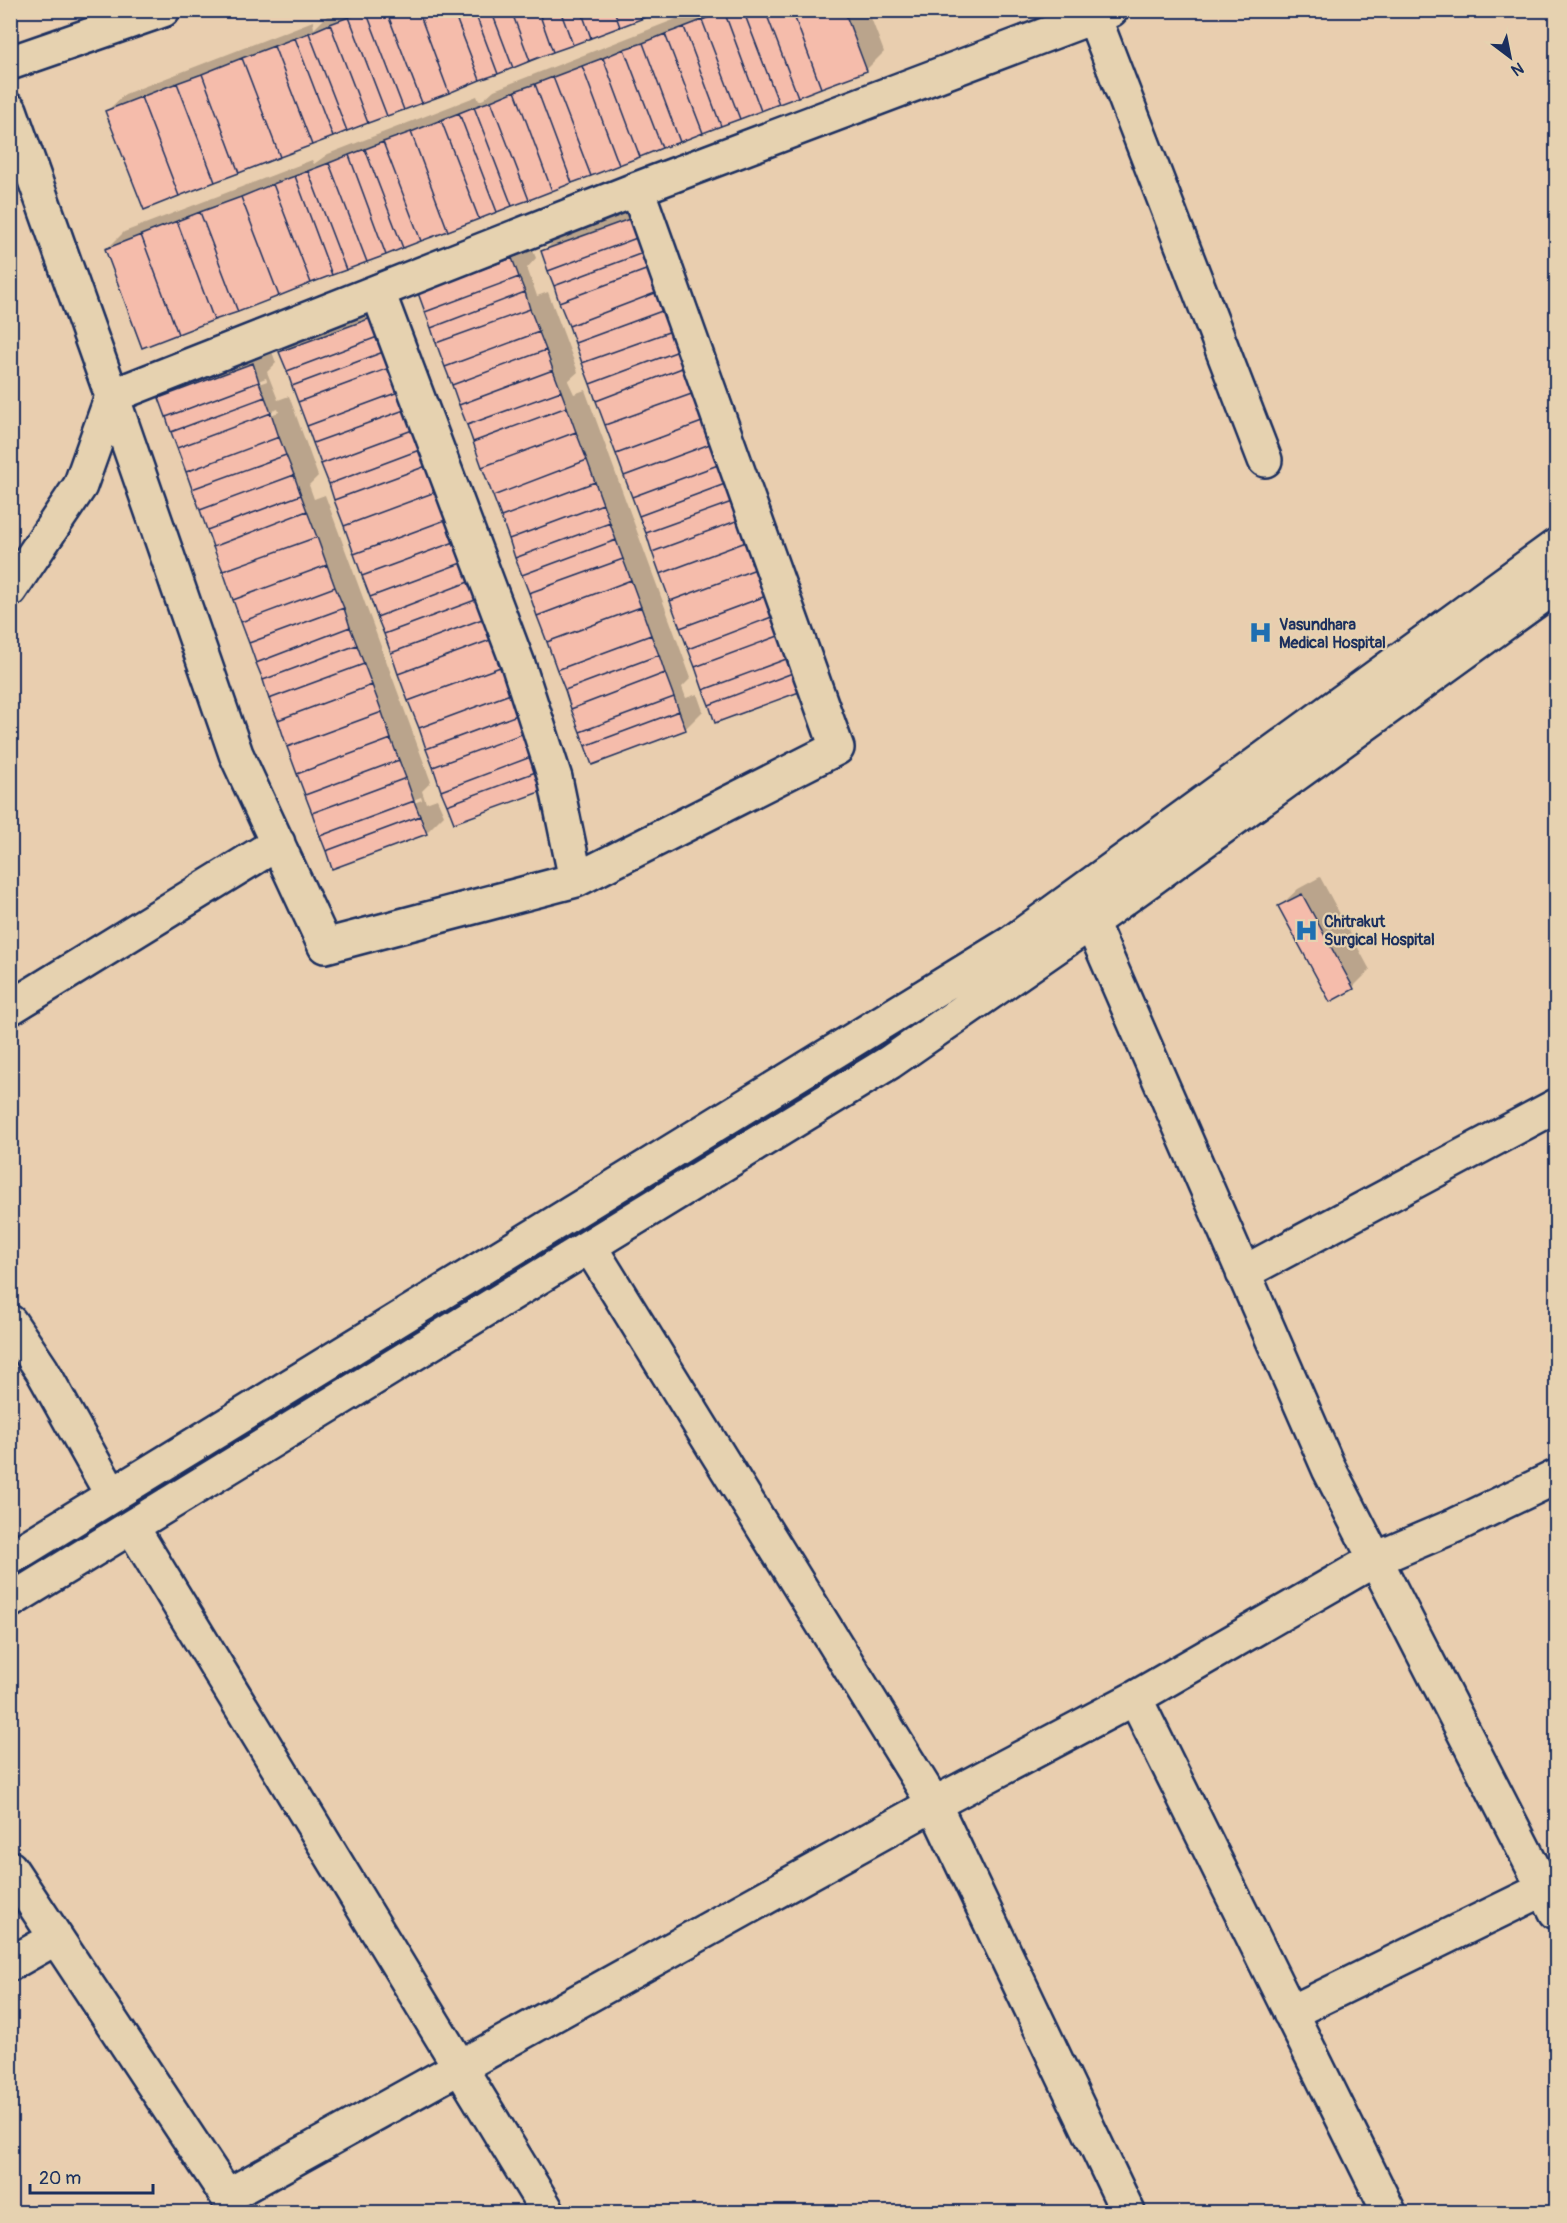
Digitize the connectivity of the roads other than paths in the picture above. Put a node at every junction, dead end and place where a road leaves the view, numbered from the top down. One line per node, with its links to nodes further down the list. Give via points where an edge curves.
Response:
1 (163, 10): 3 (street)
2 (1102, 14): 5 (street); 8 (street)
3 (10, 63)
4 (10, 110): 7 (street)
5 (637, 189): 6 (street); 13 (street, via 837,748)
6 (378, 292): 7 (street); 13 (street, via 518,664 555,778)
7 (112, 396): 11 (street, via 80,486); 12 (street, via 236,754)
8 (1266, 460)
9 (1557, 546): 21 (street, via 1011,943)
10 (1557, 586): 14 (street)
11 (10, 590)
12 (278, 843): 13 (street, via 325,946); 15 (street)
13 (576, 880)
14 (1091, 922): 17 (street, via 890,1062); 18 (street)
15 (10, 1008)
16 (1557, 1106): 18 (street)
17 (590, 1246): 22 (street); 27 (street)
18 (1243, 1273): 24 (street, via 1329,1469)
19 (12, 1328): 21 (street, via 42,1370)
20 (1557, 1477): 24 (street)
21 (112, 1495): 23 (street)
22 (132, 1527): 25 (street); 33 (street)
23 (10, 1558)
24 (1376, 1559): 26 (street); 29 (street)
25 (10, 1601)
26 (1135, 1698): 27 (street); 32 (street)
27 (934, 1804): 33 (street); 36 (street)
28 (10, 1868): 30 (street)
29 (1552, 1896): 32 (street)
30 (56, 1938): 31 (street); 34 (street)
31 (10, 1964)
32 (1290, 2013): 37 (street)
33 (459, 2067): 34 (street); 35 (street)
34 (231, 2204)
35 (548, 2212)
36 (1128, 2212)
37 (1389, 2212)

